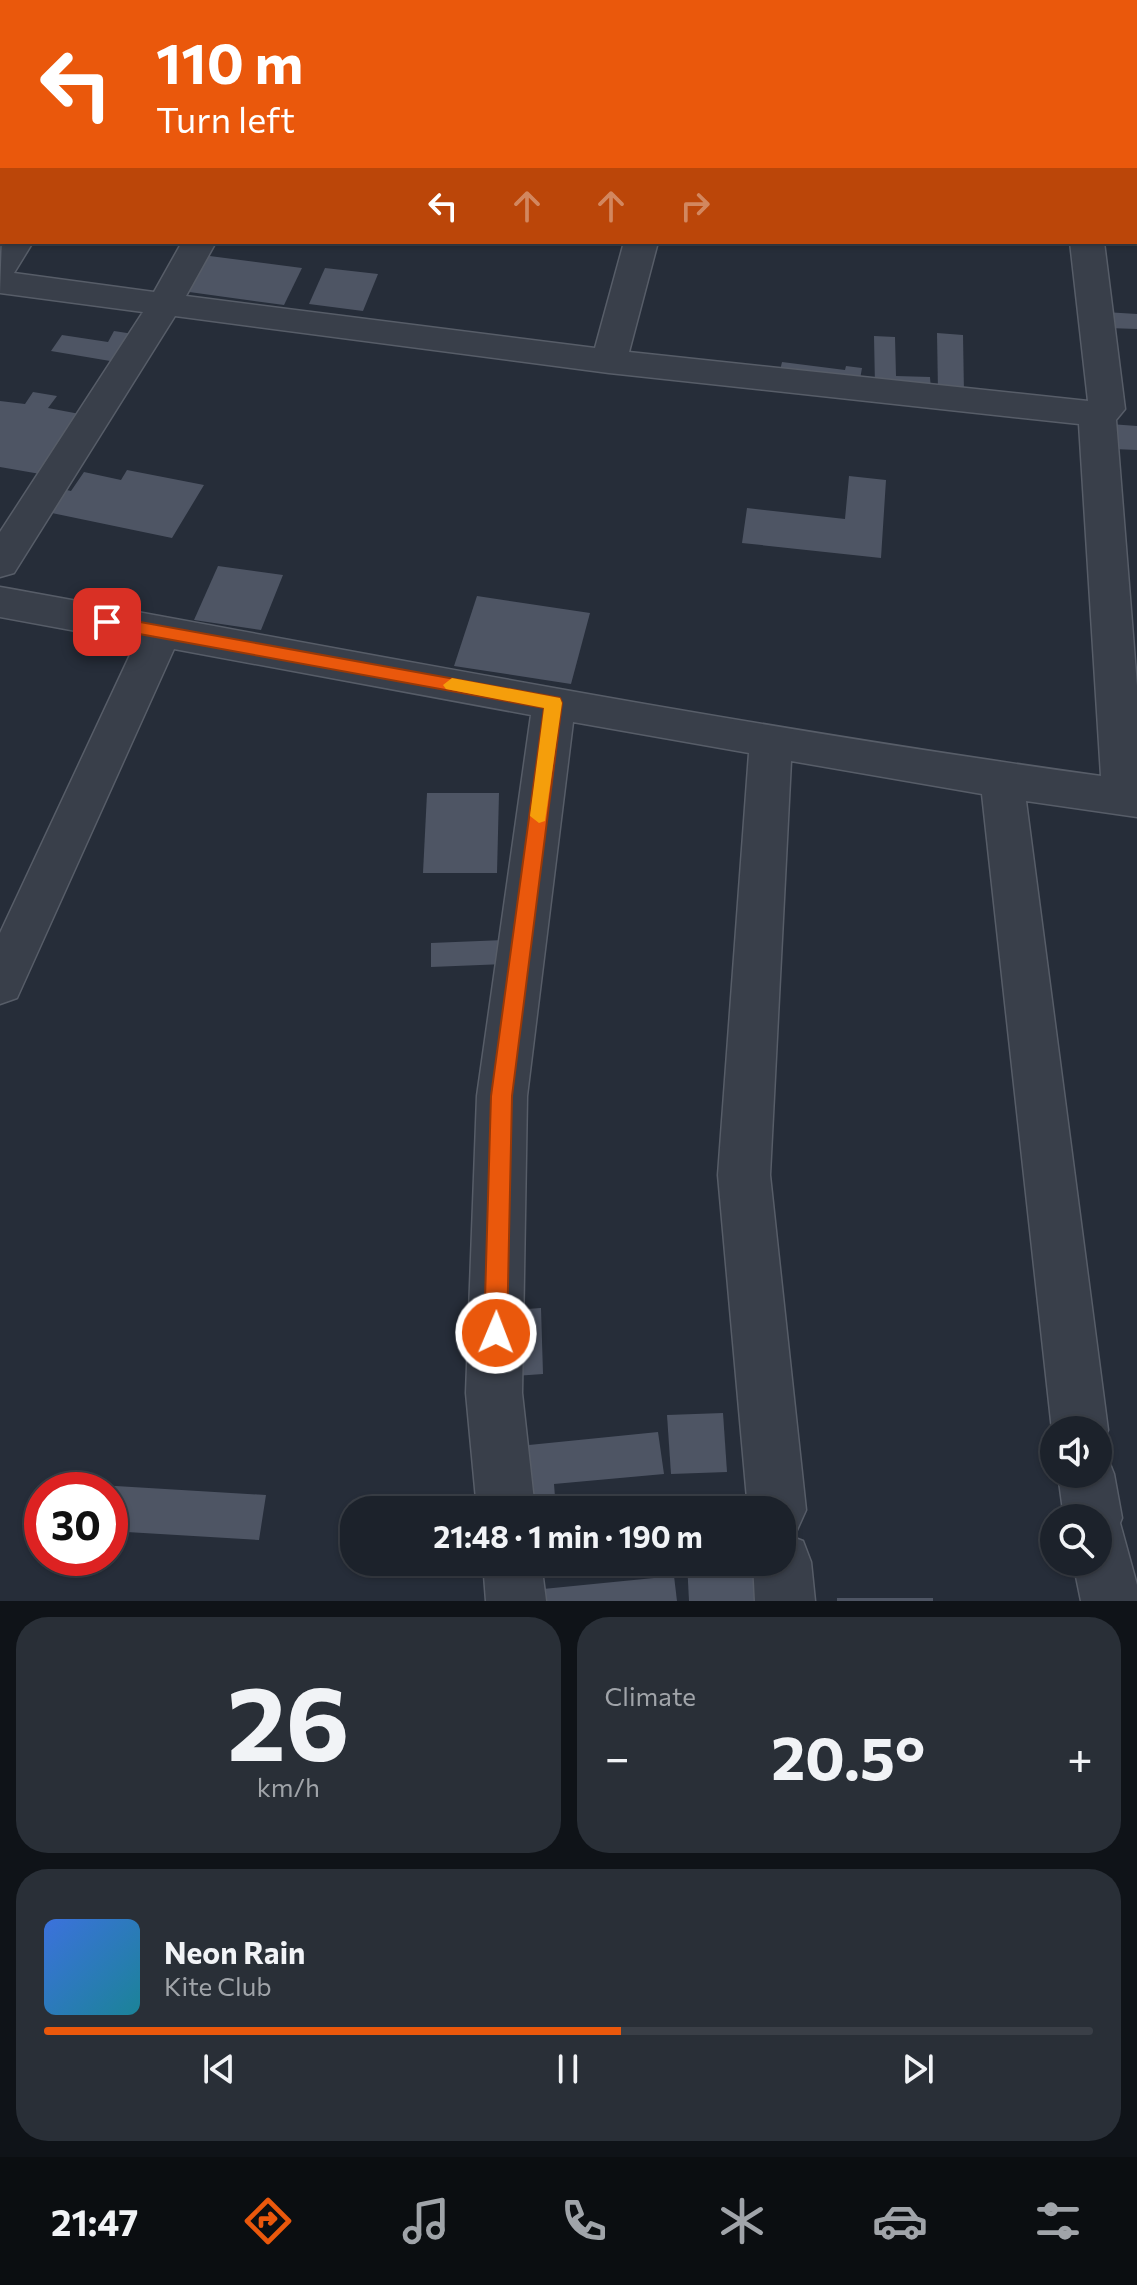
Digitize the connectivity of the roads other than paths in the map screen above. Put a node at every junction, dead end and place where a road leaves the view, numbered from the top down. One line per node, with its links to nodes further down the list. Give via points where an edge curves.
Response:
1 (15, 244): 5 (street)
2 (198, 244): 7 (street)
3 (640, 244): 8 (street)
4 (1087, 244): 9 (street, via 1107,409)
5 (0, 269)
6 (0, 282): 7 (street)
7 (165, 304): 8 (street); 10 (street)
8 (609, 362): 9 (street)
9 (1097, 414): 16 (street)
10 (0, 563)
11 (0, 602): 12 (street)
12 (161, 632): 13 (street); 17 (street)
13 (554, 703): 14 (street); 19 (street, via 502,1096 494,1393)
14 (771, 740): 15 (street); 20 (street, via 744,1175)
15 (1002, 780): 16 (street); 18 (street)
16 (1131, 798)
17 (0, 984)
18 (1078, 1416)
19 (505, 1496)
20 (776, 1496)
21 (513, 1576): 24 (street)
22 (783, 1576): 25 (street)
23 (1106, 1576): 26 (street)
24 (516, 1601)
25 (785, 1601)
26 (1111, 1601)

